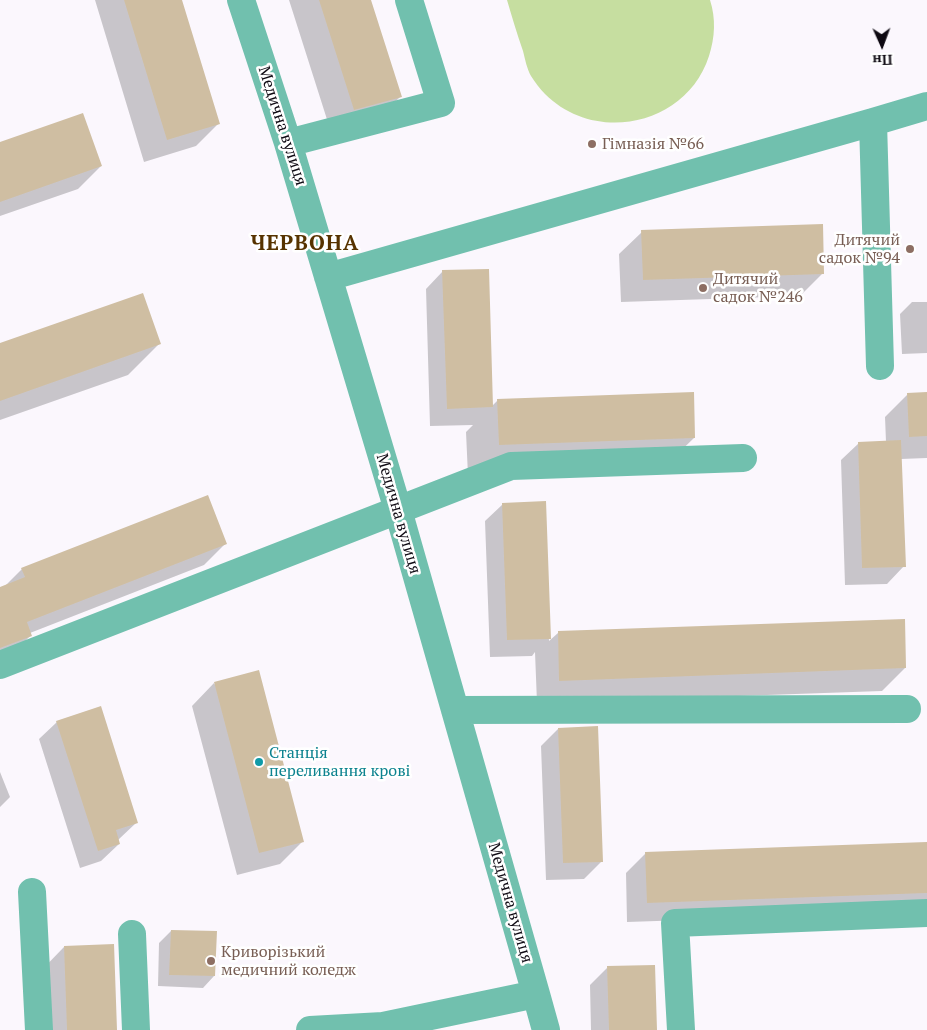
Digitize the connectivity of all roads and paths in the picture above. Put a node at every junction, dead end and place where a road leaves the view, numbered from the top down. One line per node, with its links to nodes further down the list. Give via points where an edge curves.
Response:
1 (241, 0): 5 (street, Медична вулиця)
2 (409, 0): 5 (street, via 441,103)
3 (927, 106): 4 (street)
4 (873, 122): 6 (street); 7 (street)
5 (288, 143): 6 (street, Медична вулиця)
6 (328, 277): 9 (street, Медична вулиця)
7 (880, 366)
8 (743, 458): 9 (street, via 511,466)
9 (398, 510): 10 (street); 12 (street, Медична вулиця)
10 (0, 665)
11 (907, 709): 12 (street)
12 (455, 710): 16 (street, Медична вулиця)
13 (32, 892): 17 (street)
14 (927, 913): 21 (street, via 675,923)
15 (132, 934): 18 (street)
16 (536, 994): 19 (street, via 383,1026); 20 (street, Медична вулиця)
17 (39, 1030)
18 (136, 1030)
19 (310, 1030)
20 (546, 1030)
21 (681, 1030)

